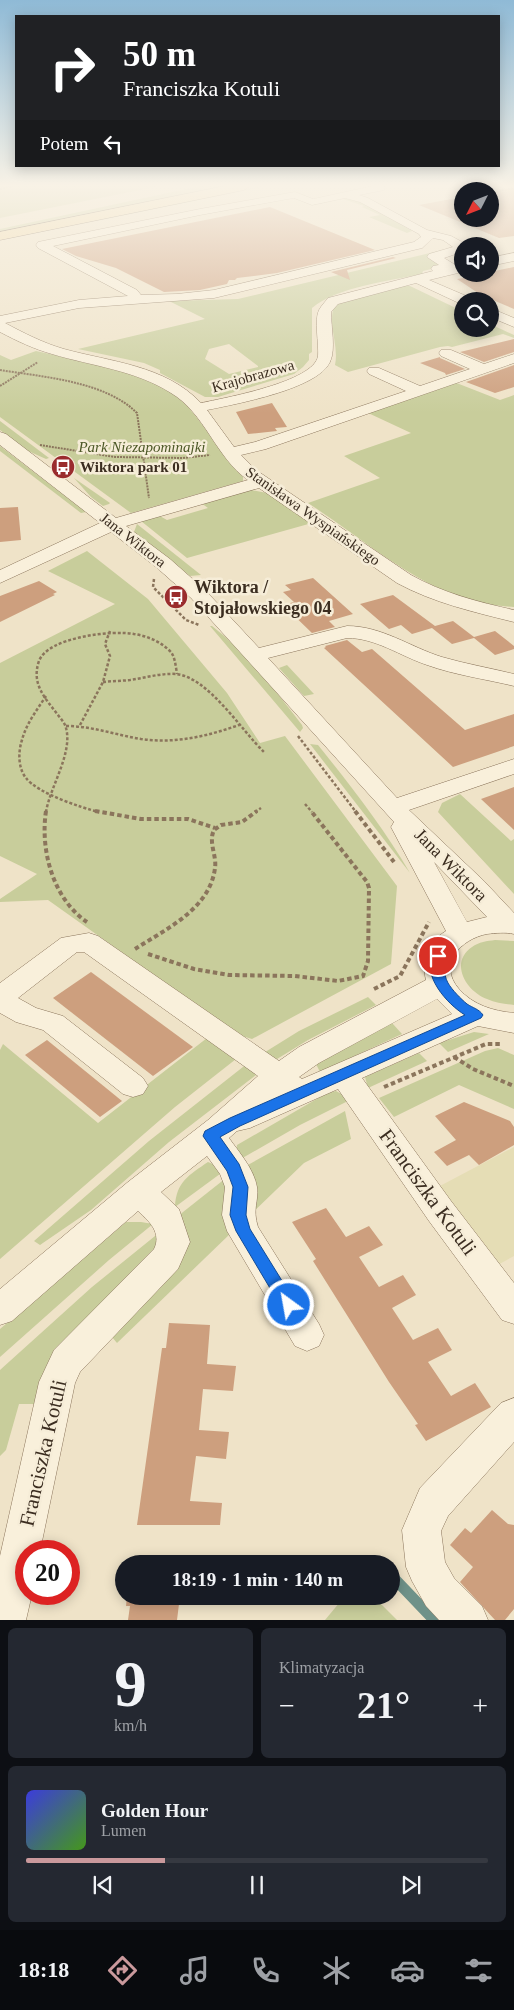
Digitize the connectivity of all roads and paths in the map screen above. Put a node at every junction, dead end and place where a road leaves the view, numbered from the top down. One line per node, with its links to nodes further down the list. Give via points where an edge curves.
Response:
1 (73, 262): 7 (street)
2 (349, 262): 7 (street, via 214,294)
3 (442, 262): 5 (street, via 451,266 426,272)
4 (454, 270): 5 (street, Krajobrazowa)
5 (423, 277): 6 (street); 18 (street, Krajobrazowa, via 351,295 328,305 324,312 324,360 310,375)
6 (454, 294)
7 (136, 298): 9 (street, via 80,304)
8 (499, 316): 10 (street)
9 (0, 320)
10 (514, 323)
11 (0, 326): 18 (street, Stanisława Wyspiańskiego, via 53,350 149,376 177,390)
12 (446, 353): 14 (street)
13 (514, 358): 14 (street)
14 (483, 369): 17 (street)
15 (0, 370): 22 (path, via 84,386 129,404 137,413)
16 (374, 371): 17 (street)
17 (418, 391): 21 (street)
18 (197, 408): 21 (street, Stanisława Wyspiańskiego)
19 (0, 437): 25 (street, Jana Wiktora)
20 (34, 444): 22 (path, via 91,454)
21 (231, 454): 22 (path); 23 (street, Stanisława Wyspiańskiego)
22 (142, 458): 24 (path)
23 (261, 482): 24 (street); 28 (street, Stanisława Wyspiańskiego, via 422,589 463,604)
24 (151, 513): 25 (street)
25 (113, 524): 26 (street); 31 (street, Jana Wiktora, via 198,594)
26 (2, 573)
27 (154, 577): 29 (path, via 153,587 186,620)
28 (514, 616)
29 (204, 627)
30 (110, 632): 32 (path, via 131,634 166,646 178,664); 34 (path, via 105,644 110,656); 35 (path, via 69,640 38,658 36,681)
31 (255, 656): 33 (street, via 347,632 359,632 409,648 434,661); 45 (street, Jana Wiktora)
32 (177, 674): 34 (path); 37 (path, via 196,682 229,711)
33 (514, 680)
34 (103, 682): 36 (path)
35 (46, 696): 38 (path); 42 (path, via 24,732 19,758 29,782)
36 (80, 725): 37 (path, via 160,740 206,735); 38 (path)
37 (239, 725): 40 (path)
38 (66, 726): 42 (path, via 67,751)
39 (294, 732): 47 (path)
40 (264, 752)
41 (514, 766): 45 (street, Jana Wiktora)
42 (50, 794): 46 (path, via 76,807 144,819 193,818); 50 (path, via 44,818 48,866 68,906)
43 (305, 804): 46 (path, via 362,874 369,888 368,961 363,976 354,980 219,974 189,968 134,949 189,912 211,888 216,865 211,836)
44 (261, 808): 46 (path, via 241,824 224,823)
45 (393, 808): 49 (street, Jana Wiktora); 51 (street, Jana Wiktora)
46 (215, 828)
47 (395, 863)
48 (430, 919): 53 (path, via 400,976)
49 (511, 925): 51 (street, via 494,924)
50 (93, 926)
51 (460, 933): 52 (street, via 446,943 438,956 437,970)
52 (442, 984): 55 (street, via 461,1006); 58 (street, via 309,1055)
53 (374, 989)
54 (0, 999): 58 (street, via 70,944 89,942 252,1055); 59 (street, via 26,1015 52,1022)
55 (476, 1015): 56 (street); 60 (street)
56 (509, 1033): 57 (path)
57 (453, 1057): 60 (path); 61 (path)
58 (288, 1085): 60 (street); 62 (street)
59 (133, 1086)
60 (351, 1086): 64 (street, Franciszka Kotuli)
61 (514, 1086)
62 (215, 1132): 63 (street); 66 (street, via 241,1187 238,1215 243,1231)
63 (139, 1191): 65 (street); 68 (street, Franciszka Kotuli, via 168,1219 174,1242 166,1259 67,1361 57,1382)
64 (514, 1309)
65 (0, 1310)
66 (307, 1335)
67 (514, 1415): 69 (street, via 434,1502 421,1530 426,1568 440,1592)
68 (6, 1620)
69 (468, 1620)

